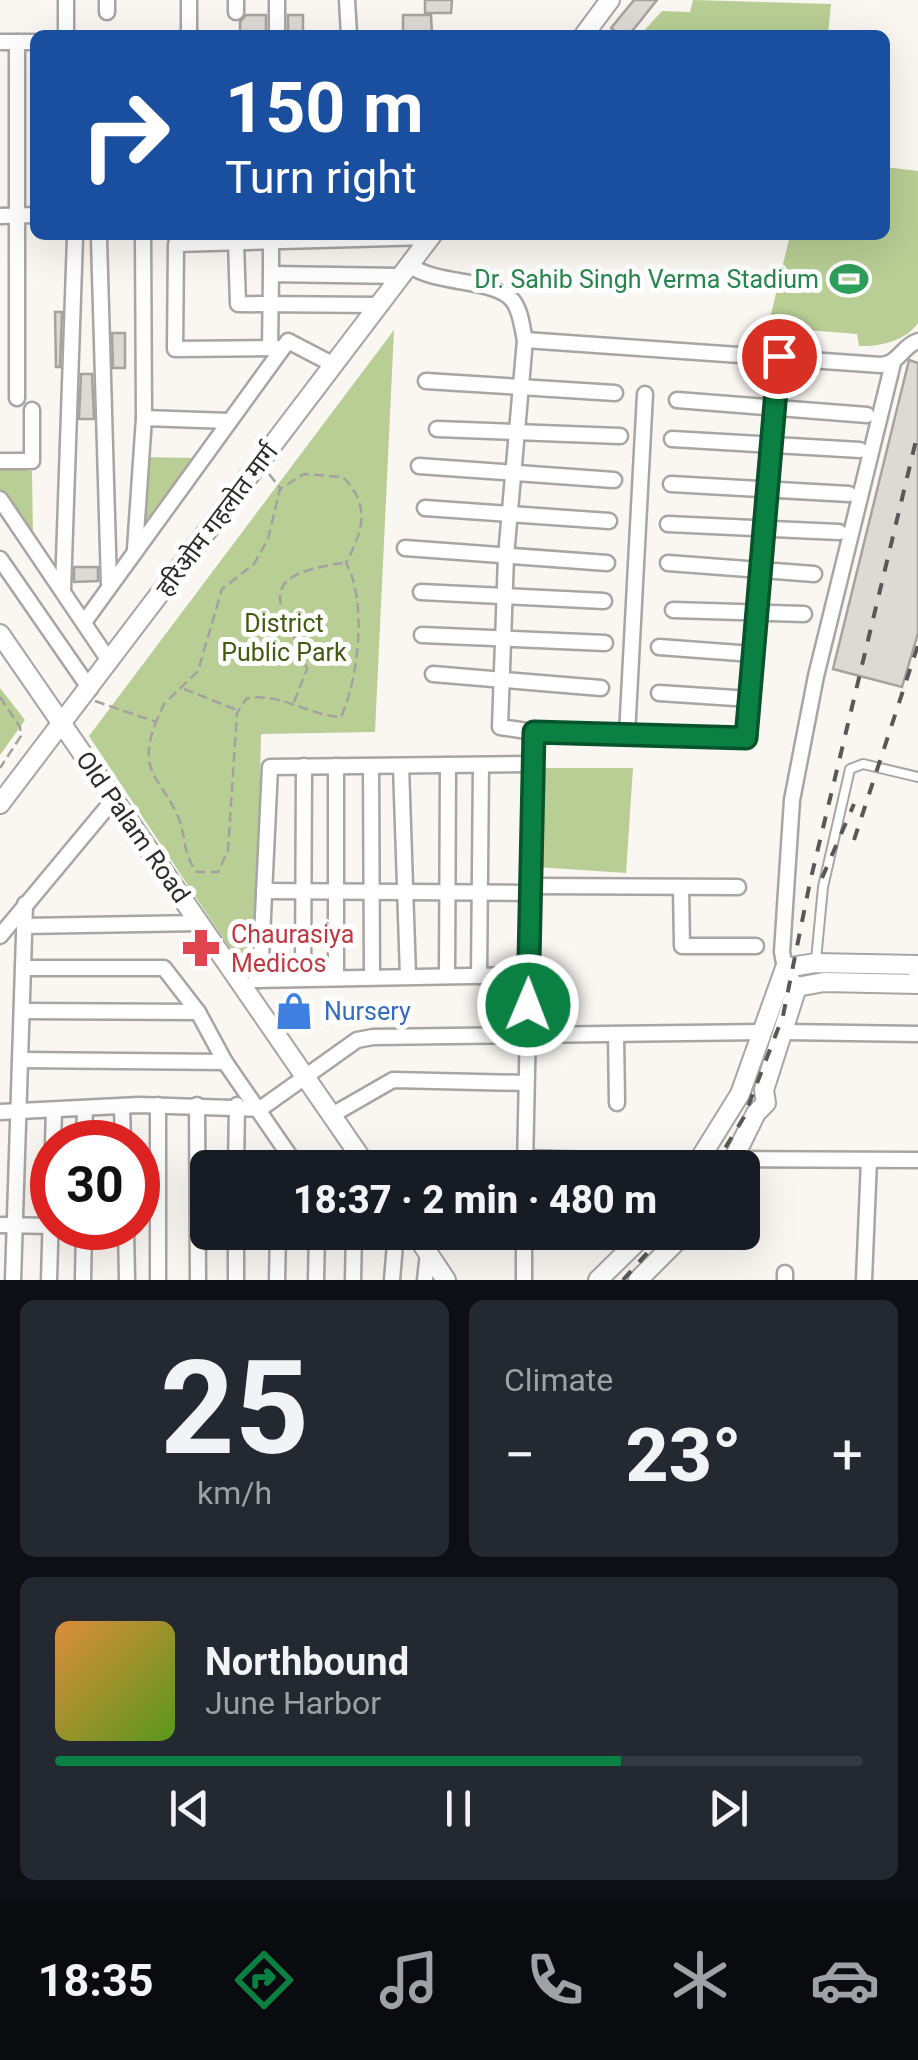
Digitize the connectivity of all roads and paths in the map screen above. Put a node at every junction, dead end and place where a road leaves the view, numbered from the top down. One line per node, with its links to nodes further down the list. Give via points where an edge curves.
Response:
1 (66, 0): 6 (street)
2 (190, 0): 7 (street)
3 (277, 0): 8 (street)
4 (348, 0): 9 (street)
5 (610, 0): 10 (street)
6 (66, 30)
7 (189, 30)
8 (277, 30)
9 (348, 30)
10 (588, 30)
11 (0, 42): 12 (street)
12 (17, 42): 13 (street); 16 (street)
13 (30, 42)
14 (30, 215): 16 (street)
15 (0, 216): 16 (street)
16 (17, 216): 38 (street)
17 (75, 240): 77 (street)
18 (99, 240): 76 (street)
19 (143, 240): 43 (street)
20 (303, 240): 22 (street)
21 (428, 240): 24 (street, हरिओम गहलोत मार्ग)
22 (271, 241): 23 (street); 25 (street)
23 (236, 242): 26 (street, via 238,304); 30 (street, via 176,244 176,349)
24 (405, 271): 25 (street); 27 (street, हरिओम गहलोत मार्ग); 28 (street, via 508,296)
25 (271, 274): 26 (street)
26 (270, 304): 27 (street); 30 (street)
27 (379, 305): 33 (street, हरिओम गहलोत मार्ग)
28 (525, 340): 31 (street); 35 (street)
29 (918, 340): 32 (street)
30 (276, 348): 33 (street, via 288,341); 44 (street)
31 (779, 356): 32 (street); 40 (street)
32 (893, 363): 135 (street, via 792,800)
33 (334, 365): 52 (street, हरिओम गहलोत मार्ग)
34 (426, 380): 35 (street)
35 (521, 389): 36 (street); 46 (street)
36 (616, 393)
37 (645, 394): 105 (street)
38 (17, 398)
39 (677, 400): 40 (street)
40 (774, 406): 42 (street); 49 (street)
41 (32, 410): 51 (street, via 32,461)
42 (867, 415)
43 (144, 418): 44 (street); 68 (street)
44 (228, 421): 68 (street)
45 (437, 429): 46 (street)
46 (516, 434): 47 (street); 54 (street)
47 (620, 436)
48 (672, 439): 49 (street)
49 (771, 444): 50 (street); 57 (street)
50 (860, 450)
51 (0, 461)
52 (260, 463): 58 (path); 91 (street, हरिओम गहलोत मार्ग)
53 (419, 466): 54 (street)
54 (512, 473): 55 (street); 62 (street)
55 (614, 480)
56 (671, 484): 57 (street)
57 (768, 487): 59 (street); 65 (street)
58 (280, 489): 71 (path, via 322,472 343,477 358,493 362,532); 94 (path, via 268,540 254,564 222,588 198,671)
59 (849, 494)
60 (0, 499): 77 (street)
61 (425, 508): 62 (street)
62 (510, 515): 63 (street); 69 (street)
63 (609, 521)
64 (668, 524): 65 (street)
65 (764, 529): 66 (street); 74 (street)
66 (839, 532)
67 (405, 548): 69 (street)
68 (135, 550): 76 (street)
69 (506, 556): 72 (street); 79 (street)
70 (0, 559): 96 (street)
71 (346, 562): 100 (path, via 300,573 282,586 277,605 306,670); 100 (path, via 361,608 352,693 341,717 314,715)
72 (607, 563)
73 (668, 563): 74 (street)
74 (761, 569): 75 (street); 83 (street)
75 (814, 574)
76 (109, 586): 84 (street)
77 (63, 589): 84 (street)
78 (421, 592): 79 (street)
79 (503, 598): 80 (street); 87 (street)
80 (604, 601)
81 (673, 610): 83 (street)
82 (804, 614): 83 (street)
83 (757, 615): 90 (street)
84 (84, 621): 91 (street)
85 (0, 634): 103 (street, Old Palam Road)
86 (422, 635): 87 (street)
87 (502, 637): 88 (street); 93 (street)
88 (605, 643)
89 (660, 647): 90 (street)
90 (753, 654): 99 (street)
91 (110, 662): 96 (street, हरिओम गहलोत मार्ग)
92 (433, 674): 93 (street)
93 (503, 678): 95 (street); 104 (street, via 500,727)
94 (183, 688): 101 (path); 102 (path)
95 (600, 688)
96 (87, 693): 102 (path); 103 (street, हरिओम गहलोत मार्ग)
97 (658, 693): 99 (street)
98 (0, 697): 113 (path, via 22,736)
99 (750, 699): 105 (street, via 746,738)
100 (294, 703): 101 (path, via 268,695 247,698)
101 (239, 710): 102 (path, via 228,850 218,872 196,872 186,859 178,816 147,766)
102 (156, 722)
103 (63, 725): 115 (street, हरिओम गहलोत मार्ग); 116 (street, Old Palam Road)
104 (534, 732): 105 (street); 106 (street)
105 (628, 735)
106 (533, 764): 108 (street); 119 (street)
107 (448, 765): 108 (street); 112 (street); 125 (street)
108 (480, 765): 126 (street)
109 (304, 766): 110 (street); 120 (street, via 270,767); 121 (street)
110 (336, 766): 111 (street); 122 (street)
111 (371, 766): 112 (street); 123 (street)
112 (401, 766): 124 (street)
113 (0, 768)
114 (918, 777): 132 (lane, via 863,764 850,769)
115 (3, 797)
116 (114, 799): 127 (street); 128 (street, Old Palam Road)
117 (681, 886): 118 (street); 119 (street); 131 (street, via 682,946)
118 (738, 887)
119 (530, 889): 126 (street); 136 (street)
120 (264, 891): 121 (street); 144 (street)
121 (306, 892): 122 (street); 142 (street)
122 (339, 892): 123 (street); 141 (street)
123 (372, 892): 124 (street); 137 (street)
124 (406, 892): 125 (street); 138 (street)
125 (447, 893): 126 (street); 139 (street)
126 (479, 893): 140 (street)
127 (24, 904): 129 (street); 130 (street)
128 (200, 924): 129 (street); 143 (street, Old Palam Road)
129 (24, 926): 134 (street)
130 (0, 936)
131 (756, 946)
132 (815, 962): 133 (street); 135 (street)
133 (918, 965): 145 (street)
134 (23, 968): 147 (street); 148 (street, via 164,968)
135 (784, 968): 146 (street); 149 (street)
136 (529, 975): 140 (street); 153 (street)
137 (372, 976): 138 (street); 141 (street)
138 (408, 976): 139 (street)
139 (447, 976): 140 (street)
140 (479, 976)
141 (336, 977): 142 (street)
142 (303, 978): 144 (street)
143 (239, 980): 144 (street); 156 (street, Old Palam Road)
144 (260, 980)
145 (918, 984): 146 (street)
146 (797, 987): 150 (street)
147 (22, 1011): 148 (street); 154 (street)
148 (198, 1012): 155 (street)
149 (764, 1032): 151 (street); 178 (street)
150 (785, 1032): 152 (street); 179 (street, via 764,1090 766,1104)
151 (616, 1034): 153 (street); 158 (street)
152 (918, 1034)
153 (528, 1035): 156 (street, via 363,1038); 157 (street)
154 (20, 1060): 155 (street); 166 (street)
155 (225, 1062): 164 (street)
156 (304, 1074): 164 (street); 168 (street, Old Palam Road)
157 (526, 1083): 168 (street, via 393,1080); 177 (street)
158 (617, 1103)
159 (158, 1105): 160 (street); 162 (street); 201 (street)
160 (197, 1105): 161 (street); 202 (street)
161 (237, 1105): 164 (street); 173 (street)
162 (122, 1106): 163 (street); 171 (street)
163 (85, 1108): 165 (street); 170 (street)
164 (260, 1109): 172 (street)
165 (54, 1110): 166 (street); 169 (street)
166 (19, 1111): 167 (street); 183 (street)
167 (0, 1112)
168 (332, 1115): 176 (street, Old Palam Road)
169 (54, 1120)
170 (85, 1120)
171 (123, 1120)
172 (281, 1142): 174 (street); 175 (street)
173 (236, 1150)
174 (281, 1150)
175 (286, 1150)
176 (356, 1150)
177 (525, 1150)
178 (706, 1150)
179 (738, 1150)
180 (869, 1160): 181 (street); 182 (street); 213 (street)
181 (918, 1160)
182 (760, 1162)
183 (7, 1225): 197 (street)
184 (50, 1250): 198 (street)
185 (84, 1250): 199 (street)
186 (126, 1250): 200 (street)
187 (236, 1250): 203 (street)
188 (278, 1250): 204 (street)
189 (317, 1250): 205 (street)
190 (353, 1250): 206 (street)
191 (394, 1250): 207 (street)
192 (426, 1250): 196 (street)
193 (524, 1250): 210 (street)
194 (629, 1250): 211 (street)
195 (668, 1250): 212 (street)
196 (428, 1253): 208 (street); 209 (street)
197 (13, 1280)
198 (49, 1280)
199 (84, 1280)
200 (127, 1280)
201 (158, 1280)
202 (198, 1280)
203 (236, 1280)
204 (277, 1280)
205 (316, 1280)
206 (352, 1280)
207 (392, 1280)
208 (425, 1280)
209 (446, 1280)
210 (524, 1280)
211 (598, 1280)
212 (638, 1280)
213 (864, 1280)

